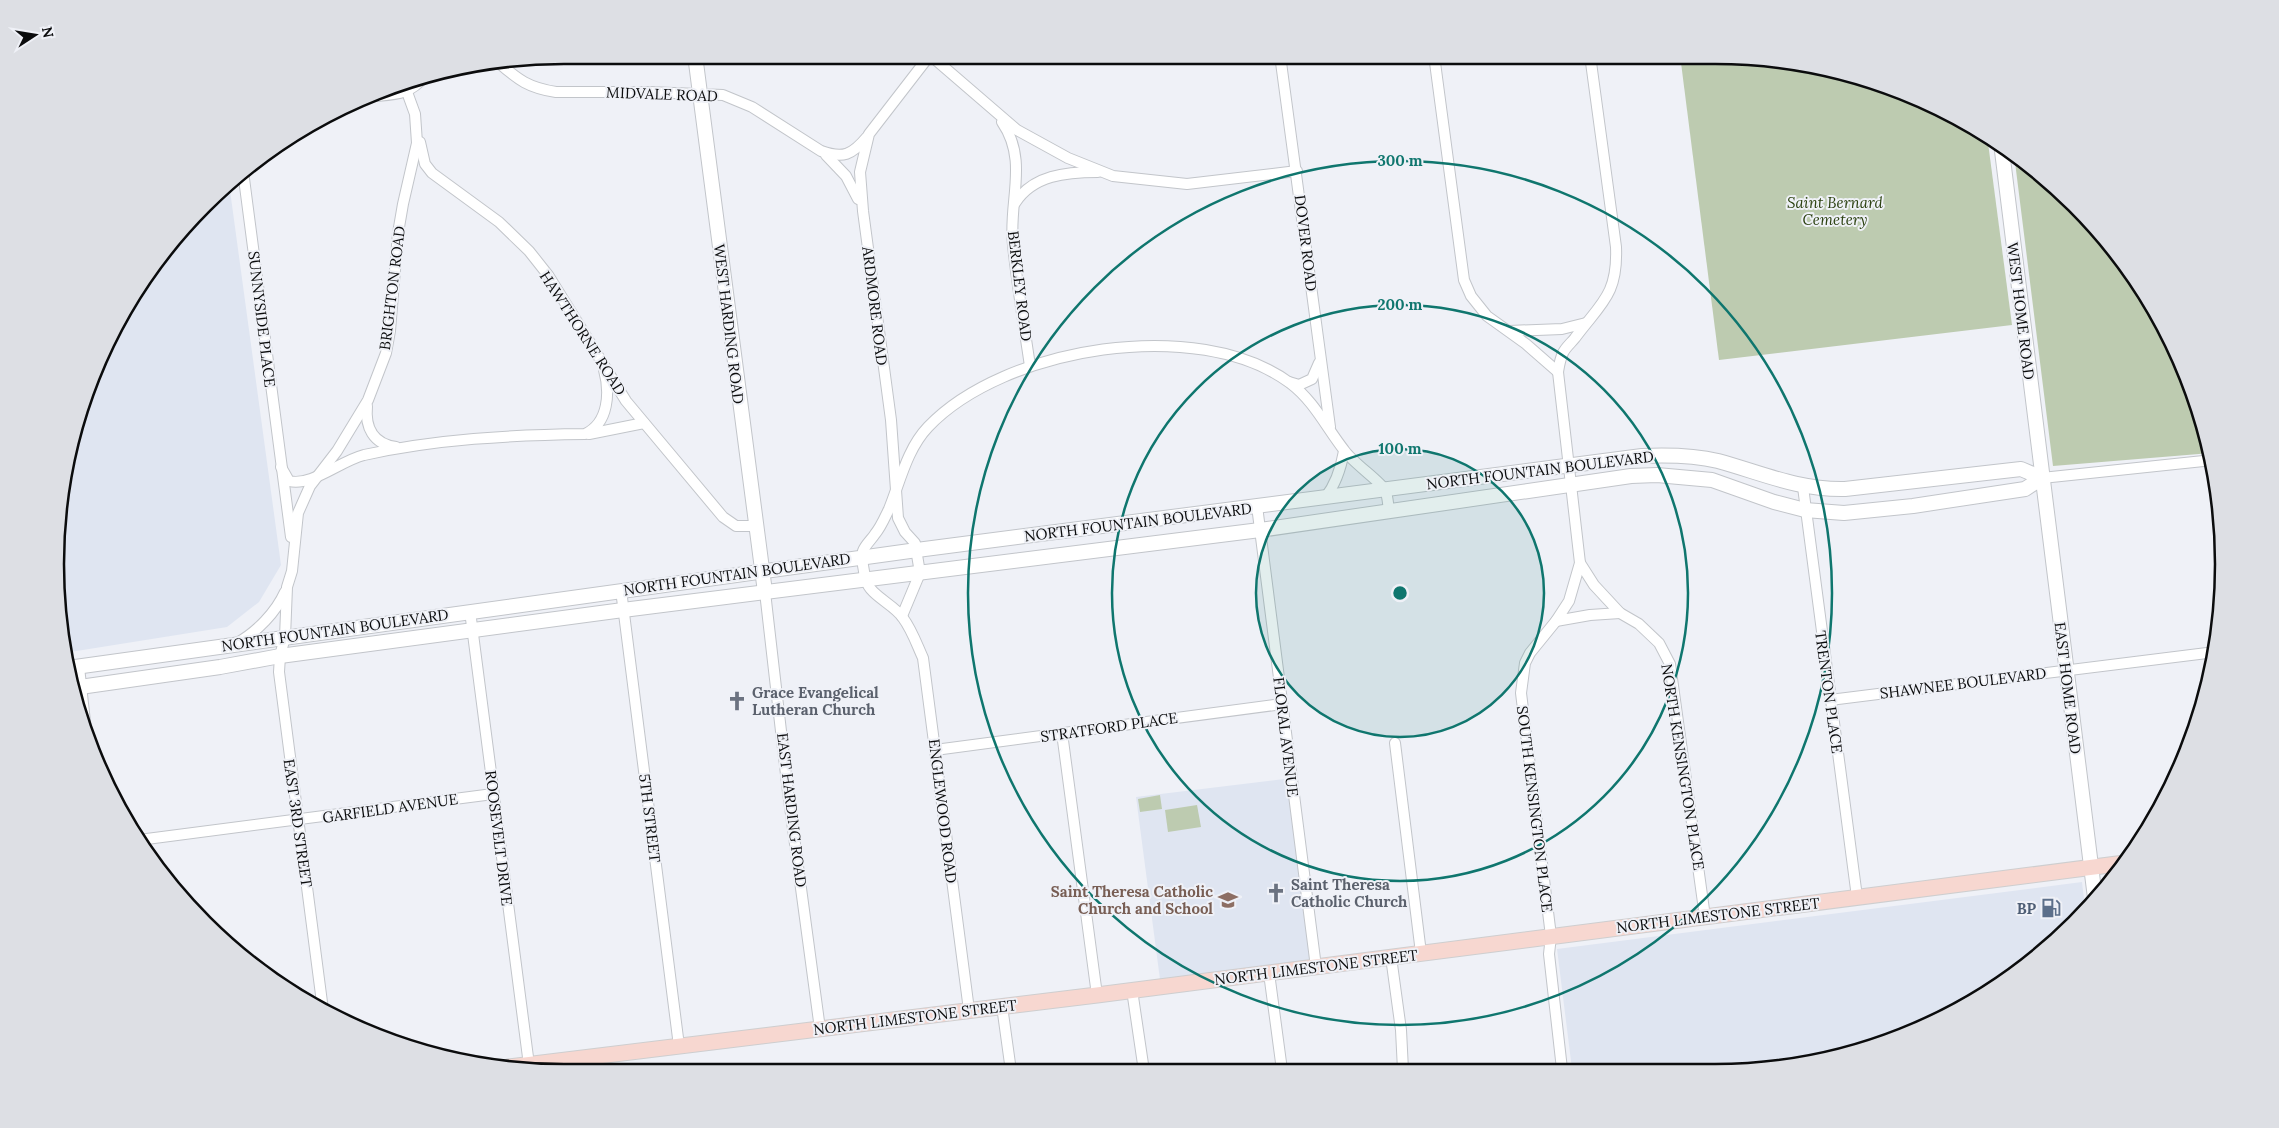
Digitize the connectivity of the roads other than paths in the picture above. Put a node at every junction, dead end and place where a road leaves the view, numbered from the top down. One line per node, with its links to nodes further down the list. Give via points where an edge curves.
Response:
1 (696, 64): 11 (street, WEST HARDING ROAD)
2 (923, 64): 15 (street, ARDMORE ROAD)
3 (940, 64): 13 (street)
4 (1281, 64): 18 (street, DOVER ROAD)
5 (1435, 64): 24 (street, via 1464,280 1478,307)
6 (1591, 64): 23 (street, via 1616,263 1608,297)
7 (504, 68): 11 (street, MIDVALE ROAD, via 518,80 556,92)
8 (416, 86): 10 (street)
9 (407, 89): 10 (street, BRIGHTON ROAD)
10 (408, 92): 12 (street); 14 (street, BRIGHTON ROAD)
11 (700, 93): 16 (street, MIDVALE ROAD, via 734,98); 49 (street, WEST HARDING ROAD)
12 (394, 94)
13 (996, 114): 19 (street, via 1040,144); 21 (street, BERKLEY ROAD, via 1007,130 1016,154 1017,186)
14 (418, 131): 25 (street, HAWTHORNE ROAD, via 425,164 432,173 499,222 529,252 548,275); 30 (street, BRIGHTON ROAD, via 398,233 386,353)
15 (869, 134): 16 (street, MIDVALE ROAD, via 848,154 834,155); 22 (street, ARDMORE ROAD, via 860,172)
16 (821, 151): 22 (street, MIDVALE ROAD, via 846,176)
17 (2002, 155): 40 (street, WEST HOME ROAD)
18 (1297, 171): 19 (street, via 1187,184 1133,179); 26 (street, DOVER ROAD)
19 (1104, 172): 21 (street, via 1068,174 1038,181 1020,195)
20 (243, 180): 38 (street, SUNNYSIDE PLACE)
21 (1013, 206): 27 (street, BERKLEY ROAD, via 1013,245)
22 (863, 211): 43 (street, ARDMORE ROAD, via 891,420)
23 (1586, 323): 24 (street, via 1562,329); 28 (street, via 1563,352)
24 (1509, 331): 28 (street)
25 (601, 360): 31 (street, HAWTHORNE ROAD); 33 (street, via 608,384 606,403 597,427)
26 (1320, 360): 29 (street, via 1312,379 1299,384); 32 (street, DOVER ROAD)
27 (1030, 366): 29 (street, via 1085,352 1140,347 1175,348 1252,363); 43 (street, via 977,390 932,424 905,464)
28 (1558, 372): 37 (street)
29 (1288, 382): 32 (street, via 1306,398)
30 (368, 400): 34 (street, via 366,417 370,431 383,444); 39 (street, BRIGHTON ROAD)
31 (644, 423): 33 (street); 49 (street, HAWTHORNE ROAD, via 722,517 736,526)
32 (1330, 431): 35 (street)
33 (585, 434): 34 (street, via 469,438)
34 (402, 447): 39 (street, via 361,456)
35 (1344, 451): 44 (street); 45 (street, via 1341,466)
36 (2205, 461): 40 (street)
37 (1568, 465): 41 (street); 42 (street, NORTH FOUNTAIN BOULEVARD, via 1642,456 1693,456); 44 (street, NORTH FOUNTAIN BOULEVARD)
38 (281, 467): 39 (street, via 286,477 296,483 309,481); 52 (street, SUNNYSIDE PLACE)
39 (318, 475): 52 (street, BRIGHTON ROAD, via 298,513)
40 (2042, 478): 42 (street, NORTH FOUNTAIN BOULEVARD, via 2022,469 1845,490); 47 (street, NORTH FOUNTAIN BOULEVARD, via 2025,489 1913,506 1844,513); 72 (street, EAST HOME ROAD)
41 (1571, 485): 47 (street, NORTH FOUNTAIN BOULEVARD, via 1658,475 1712,480); 48 (street, NORTH FOUNTAIN BOULEVARD); 54 (street)
42 (1803, 487): 47 (street, TRENTON PLACE)
43 (896, 490): 51 (street, ARDMORE ROAD, via 898,518); 53 (street, via 880,526 863,550)
44 (1385, 490): 45 (street, NORTH FOUNTAIN BOULEVARD); 48 (street)
45 (1325, 498): 46 (street, NORTH FOUNTAIN BOULEVARD)
46 (1257, 506): 50 (street, FLORAL AVENUE); 51 (street, NORTH FOUNTAIN BOULEVARD)
47 (1805, 510): 74 (street, TRENTON PLACE)
48 (1389, 511): 50 (street, NORTH FOUNTAIN BOULEVARD)
49 (756, 526): 55 (street, WEST HARDING ROAD)
50 (1260, 530): 56 (street, NORTH FOUNTAIN BOULEVARD); 75 (street, FLORAL AVENUE)
51 (917, 550): 53 (street, NORTH FOUNTAIN BOULEVARD); 56 (street, ARDMORE ROAD)
52 (292, 553): 58 (street, BRIGHTON ROAD)
53 (863, 557): 55 (street, NORTH FOUNTAIN BOULEVARD); 57 (street)
54 (1580, 563): 63 (street, NORTH KENSINGTON PLACE, via 1594,585); 65 (street, SOUTH KENSINGTON PLACE, via 1569,601)
55 (762, 571): 59 (street, NORTH FOUNTAIN BOULEVARD); 60 (street, WEST HARDING ROAD)
56 (920, 572): 57 (street, NORTH FOUNTAIN BOULEVARD); 64 (street)
57 (866, 581): 60 (street, NORTH FOUNTAIN BOULEVARD); 64 (street, ENGLEWOOD ROAD)
58 (288, 587): 67 (street, BRIGHTON ROAD); 68 (street, via 265,620)
59 (621, 590): 61 (street, 5TH STREET); 62 (street, NORTH FOUNTAIN BOULEVARD)
60 (765, 592): 61 (street, NORTH FOUNTAIN BOULEVARD); 97 (street, EAST HARDING ROAD)
61 (623, 610): 66 (street, NORTH FOUNTAIN BOULEVARD); 98 (street, 5TH STREET)
62 (470, 611): 66 (street, ROOSEVELT DRIVE); 67 (street, NORTH FOUNTAIN BOULEVARD)
63 (1620, 613): 65 (street); 86 (street, NORTH KENSINGTON PLACE, via 1639,624 1659,643 1670,664)
64 (902, 616): 78 (street, ENGLEWOOD ROAD, via 923,658)
65 (1556, 621): 87 (street, SOUTH KENSINGTON PLACE, via 1524,663 1521,693)
66 (473, 631): 70 (street, NORTH FOUNTAIN BOULEVARD); 79 (street, ROOSEVELT DRIVE)
67 (285, 637): 68 (street, NORTH FOUNTAIN BOULEVARD); 70 (street, EAST 3RD STREET)
68 (234, 644): 71 (street, NORTH FOUNTAIN BOULEVARD)
69 (2207, 653): 72 (street, SHAWNEE BOULEVARD)
70 (280, 656): 73 (street, NORTH FOUNTAIN BOULEVARD, via 220,668); 80 (street, EAST 3RD STREET, via 279,672)
71 (74, 667)
72 (2066, 671): 74 (street, SHAWNEE BOULEVARD); 83 (street, EAST HOME ROAD)
73 (79, 687)
74 (1830, 700): 85 (street, TRENTON PLACE)
75 (1282, 704): 76 (street, STRATFORD PLACE); 90 (street, FLORAL AVENUE)
76 (1062, 733): 78 (street, STRATFORD PLACE); 93 (street)
77 (1394, 743): 88 (street)
78 (935, 750): 96 (street, ENGLEWOOD ROAD)
79 (493, 794): 80 (street, GARFIELD AVENUE); 100 (street, ROOSEVELT DRIVE)
80 (297, 820): 81 (street, GARFIELD AVENUE); 94 (street, EAST 3RD STREET)
81 (146, 839)
82 (2115, 864): 83 (main road, NORTH LIMESTONE STREET)
83 (2091, 868): 84 (street, EAST HOME ROAD); 85 (main road, NORTH LIMESTONE STREET)
84 (2094, 890)
85 (1857, 897): 86 (main road, NORTH LIMESTONE STREET)
86 (1705, 917): 87 (main road, NORTH LIMESTONE STREET)
87 (1551, 936): 88 (main road, NORTH LIMESTONE STREET); 107 (street, SOUTH KENSINGTON PLACE, via 1549,954)
88 (1421, 953): 89 (main road, NORTH LIMESTONE STREET)
89 (1391, 957): 90 (main road, NORTH LIMESTONE STREET); 106 (street)
90 (1316, 967): 91 (main road, NORTH LIMESTONE STREET)
91 (1269, 973): 92 (main road, NORTH LIMESTONE STREET); 105 (street)
92 (1132, 990): 93 (main road, NORTH LIMESTONE STREET); 104 (street)
93 (1097, 995): 95 (main road, NORTH LIMESTONE STREET)
94 (322, 1001)
95 (1002, 1006): 96 (main road, NORTH LIMESTONE STREET); 103 (street)
96 (969, 1010): 97 (main road, NORTH LIMESTONE STREET)
97 (820, 1029): 98 (main road, NORTH LIMESTONE STREET)
98 (679, 1046): 99 (main road, NORTH LIMESTONE STREET)
99 (593, 1057): 101 (main road, NORTH LIMESTONE STREET); 102 (street)
100 (529, 1063)
101 (542, 1063)
102 (594, 1064)
103 (1010, 1064)
104 (1143, 1064)
105 (1281, 1064)
106 (1403, 1064)
107 (1561, 1064)

